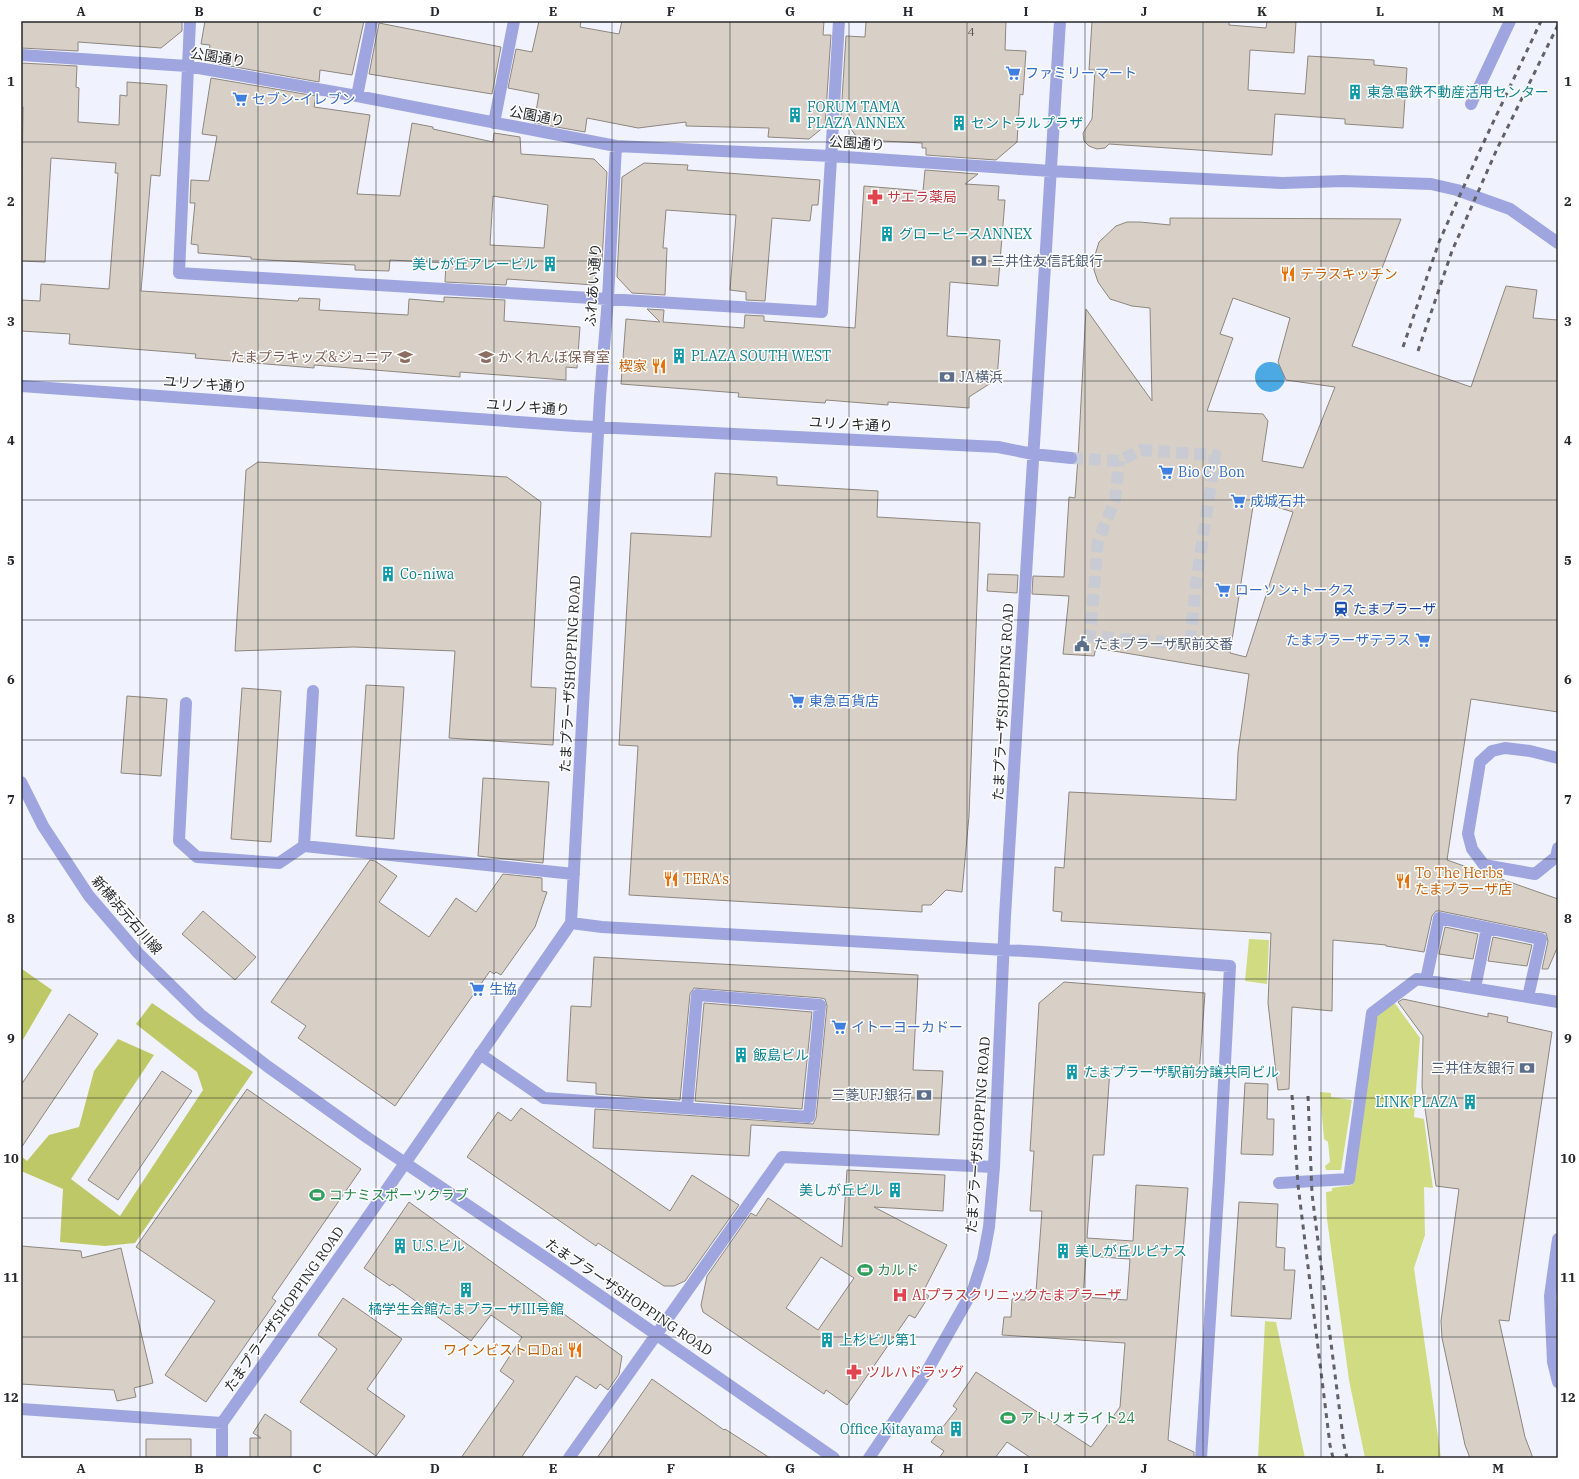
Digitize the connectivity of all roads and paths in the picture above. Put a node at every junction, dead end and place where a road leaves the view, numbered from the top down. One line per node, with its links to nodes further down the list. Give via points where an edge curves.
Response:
1 (190, 21): 8 (street)
2 (372, 21): 9 (street)
3 (514, 21): 11 (street)
4 (839, 21): 13 (street)
5 (1060, 21): 14 (street, たまプラーザSHOPPING ROAD)
6 (1510, 21): 10 (street)
7 (21, 55): 8 (street, 公園通り)
8 (187, 66): 9 (street, 公園通り); 16 (street, via 179,274)
9 (357, 96): 11 (street, 公園通り)
10 (1471, 104)
11 (494, 123): 12 (street, 公園通り)
12 (616, 146): 13 (street, 公園通り); 16 (street, ふれあい通り)
13 (831, 156): 14 (street, 公園通り); 16 (street, via 822,312)
14 (1051, 171): 15 (street, 公園通り, via 1282,183 1344,181 1431,184 1457,190 1510,209); 19 (street, たまプラーザSHOPPING ROAD)
15 (1558, 243)
16 (608, 298): 18 (street, ふれあい通り)
17 (21, 386): 18 (street, ユリノキ通り)
18 (599, 426): 19 (street, ユリノキ通り, via 998,447); 27 (street, たまプラーザSHOPPING ROAD)
19 (1033, 454): 20 (street, ユリノキ通り); 30 (street, たまプラーザSHOPPING ROAD)
20 (1071, 458)
21 (313, 691): 25 (street)
22 (186, 704): 25 (street, via 179,841 197,857 279,863)
23 (1558, 758): 26 (street, via 1505,748 1492,752 1480,762 1468,834 1472,849 1484,865 1535,874 1556,857)
24 (21, 782): 35 (street, 新横浜元石川線, via 43,826 89,896 138,953)
25 (304, 846): 27 (street)
26 (1558, 848)
27 (574, 874): 28 (street, たまプラーザSHOPPING ROAD)
28 (572, 923): 30 (street, via 602,927); 36 (street, たまプラーザSHOPPING ROAD)
29 (1487, 928): 31 (street, via 1439,918); 32 (street); 33 (street, via 1541,939)
30 (1004, 951): 38 (street, たまプラーザSHOPPING ROAD); 49 (street, via 1230,966)
31 (1426, 980): 32 (street); 39 (street, via 1417,979 1372,1014 1349,1179)
32 (1475, 988): 33 (street)
33 (1528, 997): 34 (street)
34 (1558, 1002)
35 (202, 1015): 41 (street, たまプラーザSHOPPING ROAD, via 267,1066 368,1138)
36 (480, 1054): 37 (street, via 544,1098); 44 (street, たまプラーザSHOPPING ROAD, bridge)
37 (687, 1108): 37 (street, via 809,1117 820,1005 697,995)
38 (994, 1167): 41 (street, via 782,1157); 48 (street, たまプラーザSHOPPING ROAD, via 989,1227 983,1260 973,1290 923,1378)
39 (1279, 1182)
40 (1558, 1239): 42 (street, via 1550,1296 1553,1362)
41 (656, 1334): 46 (street); 47 (street, たまプラーザSHOPPING ROAD)
42 (1558, 1382)
43 (21, 1409): 44 (street)
44 (222, 1423): 45 (street)
45 (222, 1458)
46 (569, 1458)
47 (834, 1458)
48 (869, 1458)
49 (1201, 1458)

